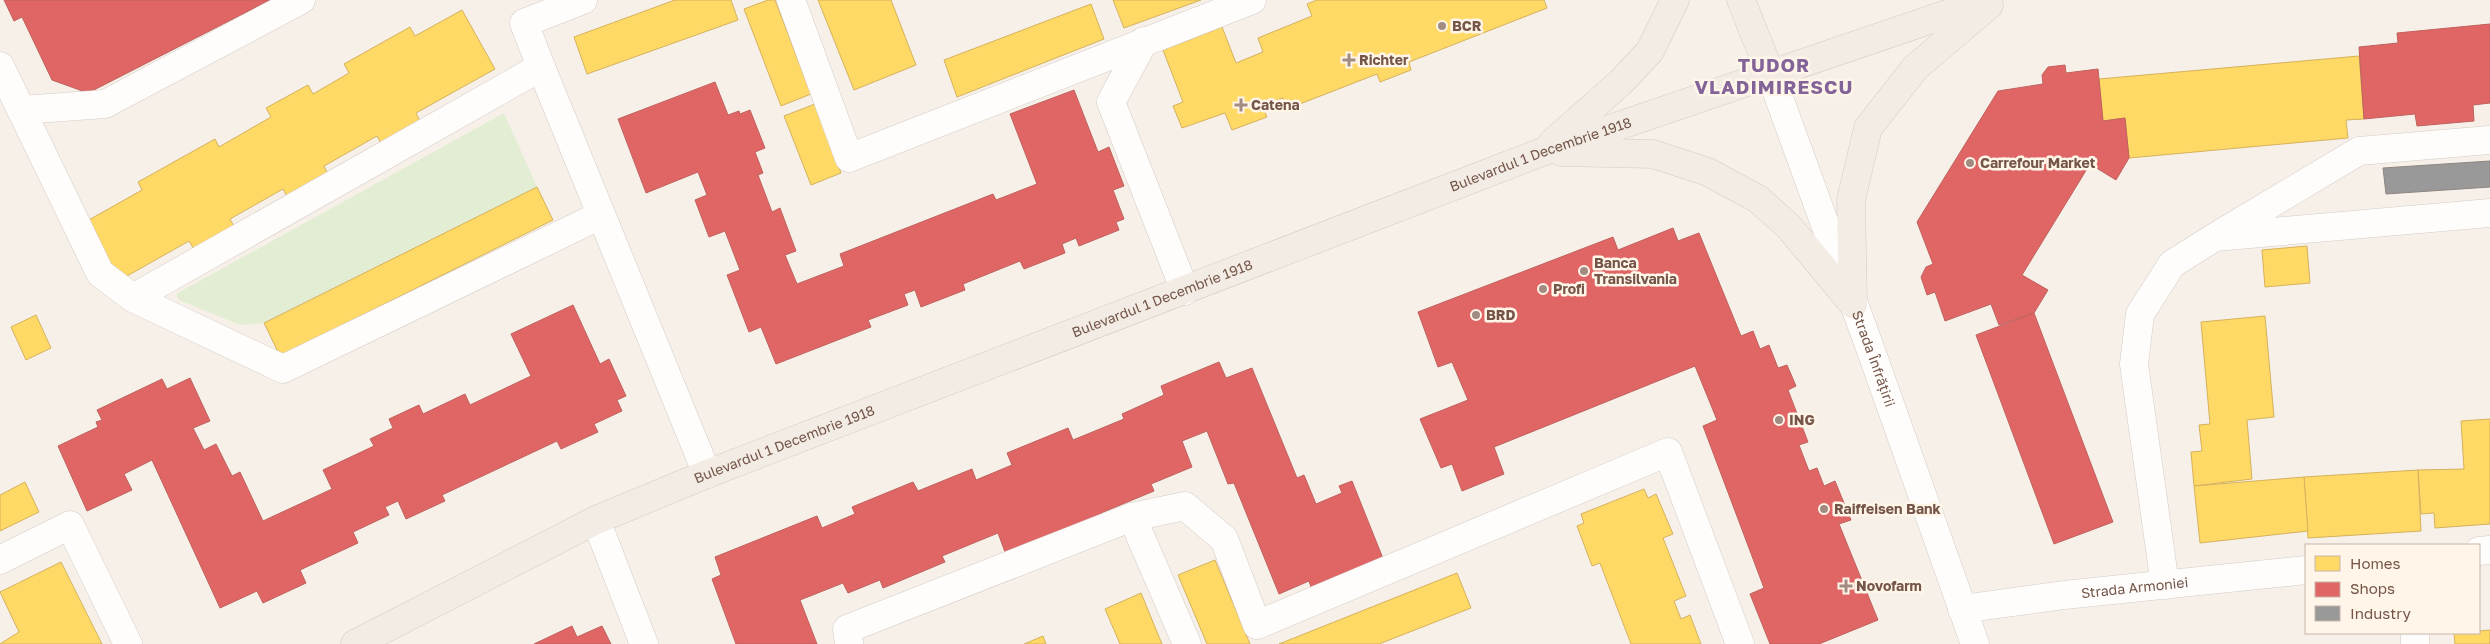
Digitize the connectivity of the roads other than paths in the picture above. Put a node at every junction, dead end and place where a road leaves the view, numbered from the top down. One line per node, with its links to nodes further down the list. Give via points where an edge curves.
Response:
1 (300, 0): 13 (street, via 105,104)
2 (583, 0): 11 (street, via 524,23)
3 (790, 0): 9 (street, via 849,158)
4 (1252, 0): 9 (street)
5 (1675, 0): 15 (main road, via 1650,51 1622,82)
6 (1741, 0): 12 (main road)
7 (1988, 0): 12 (main road, Bulevardul 1 Decembrie 1918)
8 (1995, 0): 21 (main road, via 1915,68 1868,128 1852,200)
9 (1144, 41): 19 (street, via 1112,102)
10 (0, 66): 13 (street)
11 (542, 67): 17 (street); 20 (street)
12 (1770, 73): 15 (main road, Bulevardul 1 Decembrie 1918); 21 (street, Strada Înfrățirii)
13 (22, 110): 20 (street, via 100,273)
14 (2490, 140): 18 (street, via 2359,150)
15 (1542, 152): 19 (main road, Bulevardul 1 Decembrie 1918); 21 (main road, via 1653,154 1708,172 1758,199 1789,227)
16 (2490, 213): 18 (street)
17 (601, 214): 20 (street, via 283,368); 22 (street)
18 (2215, 237): 27 (street, via 2172,264 2140,314 2134,364)
19 (1185, 291): 22 (main road, Bulevardul 1 Decembrie 1918)
20 (133, 298)
21 (1854, 304): 28 (street, Strada Înfrățirii)
22 (707, 474): 24 (main road, Bulevardul 1 Decembrie 1918)
23 (1132, 517): 32 (street, via 847,629); 33 (street); 34 (street, via 1185,506 1224,538 1257,625 1668,452)
24 (596, 520): 30 (main road, Bulevardul 1 Decembrie 1918); 31 (street)
25 (0, 560): 29 (street, via 70,525)
26 (2305, 570): 27 (street, Strada Armoniei)
27 (2165, 585): 28 (street, Strada Armoniei)
28 (1962, 609): 35 (street, Strada Înfrățirii)
29 (128, 644)
30 (355, 644)
31 (644, 644)
32 (849, 644)
33 (1187, 644)
34 (1740, 644)
35 (1975, 644)

